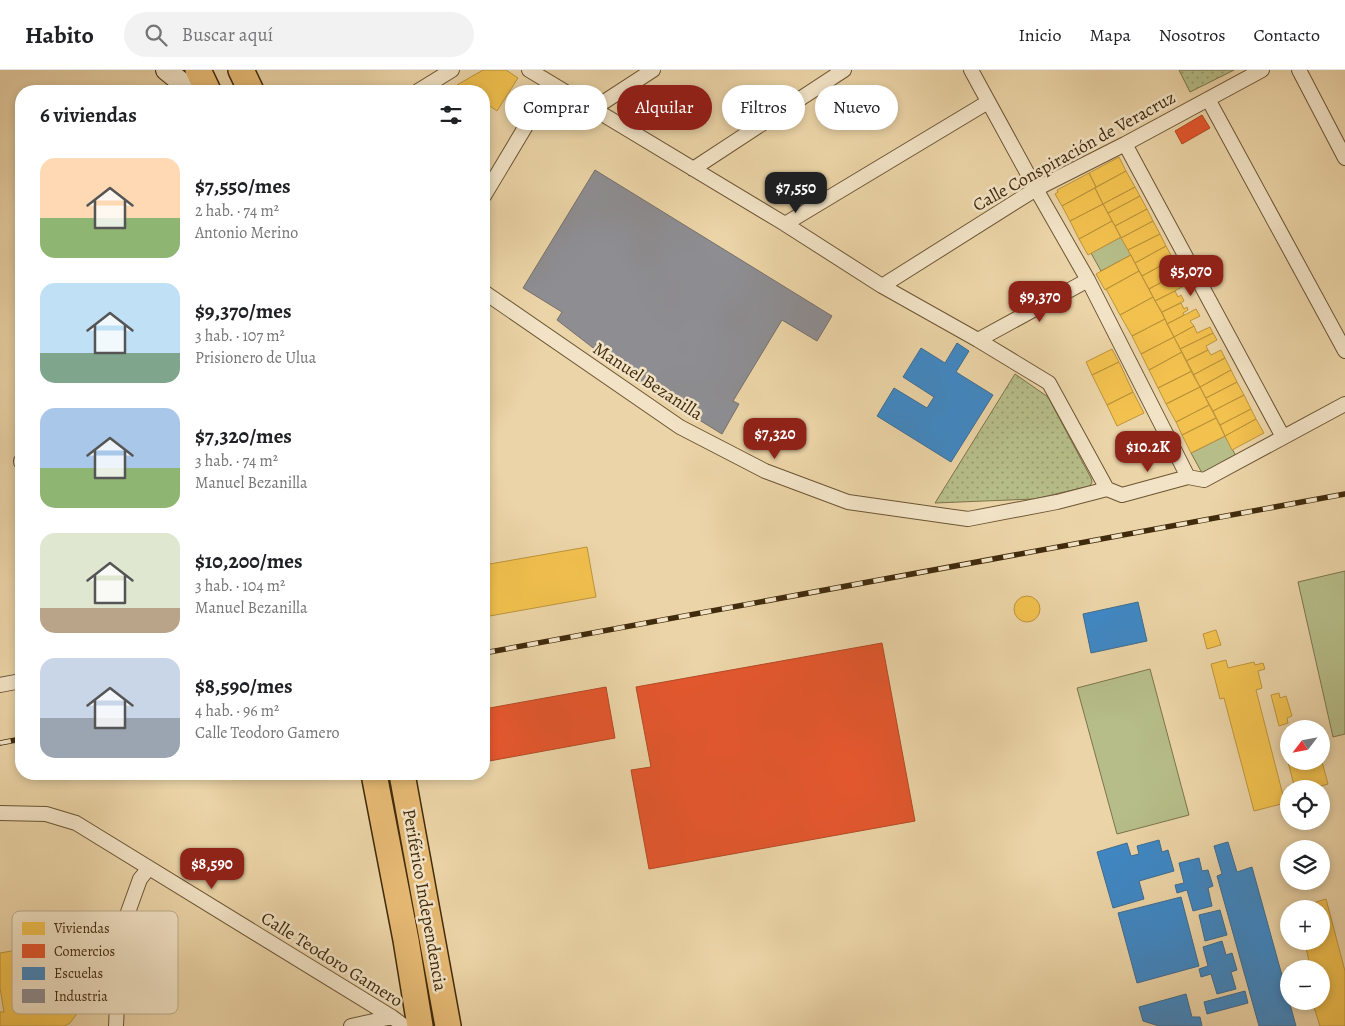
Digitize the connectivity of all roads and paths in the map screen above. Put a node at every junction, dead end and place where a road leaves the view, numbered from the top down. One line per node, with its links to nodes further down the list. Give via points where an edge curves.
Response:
1 (166, 70): 11 (street)
2 (198, 70): 12 (highway)
3 (452, 70): 13 (street)
4 (529, 70): 10 (street)
5 (653, 70): 15 (street)
6 (844, 70): 20 (street)
7 (971, 70): 16 (street)
8 (1262, 70): 14 (street, Calle Conspiración de Veracruz)
9 (1299, 70): 19 (street)
10 (551, 84): 21 (street)
11 (185, 85)
12 (205, 85)
13 (428, 85)
14 (1208, 99): 18 (street, Calle Conspiración de Veracruz); 28 (street)
15 (607, 100)
16 (988, 102): 22 (street); 23 (street)
17 (607, 117): 20 (street)
18 (1125, 144): 22 (street, Calle Conspiración de Veracruz); 30 (street)
19 (1345, 158)
20 (693, 169): 23 (street)
21 (490, 186)
22 (1036, 189): 24 (street); 25 (street, Calle Conspiración de Veracruz)
23 (785, 224): 25 (street)
24 (1088, 280): 27 (street); 31 (street)
25 (882, 286): 27 (street)
26 (490, 296): 32 (street, Manuel Bezanilla, via 680,426 765,472 848,502 968,519)
27 (978, 340): 32 (street, via 1049,383)
28 (1345, 351)
29 (1345, 404): 30 (street)
30 (1282, 437): 31 (street, Manuel Bezanilla, via 1204,480)
31 (1188, 477): 32 (street, Manuel Bezanilla, via 1122,495)
32 (1107, 489)
33 (15, 682): 34 (street)
34 (0, 685)
35 (365, 780): 42 (highway)
36 (375, 780): 45 (highway)
37 (394, 780): 46 (highway)
38 (403, 780): 47 (highway, Periférico Independencia)
39 (0, 813): 40 (street, Calle Teodoro Gamero, via 46,814 76,823)
40 (149, 868): 41 (street, via 140,879); 42 (street, Calle Teodoro Gamero)
41 (128, 911)
42 (400, 1022): 43 (street); 44 (street, Calle Teodoro Gamero)
43 (351, 1026)
44 (404, 1026)
45 (420, 1026)
46 (437, 1026)
47 (448, 1026)

